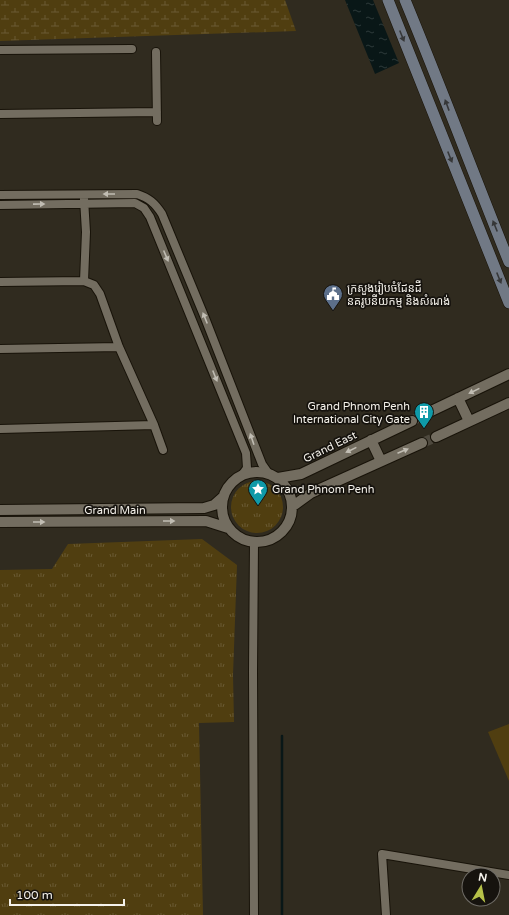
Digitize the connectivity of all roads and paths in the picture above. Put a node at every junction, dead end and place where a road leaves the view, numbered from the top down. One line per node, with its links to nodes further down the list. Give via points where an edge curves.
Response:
1 (388, 0): 20 (main road, one-way to 20)
2 (405, 0): 17 (main road, one-way to 2)
3 (132, 49): 4 (street)
4 (0, 50)
5 (156, 52): 6 (street)
6 (157, 112): 7 (street); 8 (street)
7 (0, 114)
8 (157, 121)
9 (84, 194): 10 (street); 11 (street, one-way to 9, via 137,194); 12 (street)
10 (0, 195)
11 (148, 198): 14 (street); 15 (street, via 156,204)
12 (84, 204): 13 (street, one-way to 12); 14 (street, via 135,203); 18 (street)
13 (0, 205)
14 (142, 206): 16 (street)
15 (168, 229): 16 (street); 37 (street, one-way to 15, via 262,464)
16 (157, 234): 36 (street, one-way to 36, via 246,453 247,468)
17 (509, 262)
18 (84, 281): 19 (street); 21 (street, via 94,285 100,294)
19 (0, 282)
20 (509, 303)
21 (119, 347): 22 (street); 29 (street)
22 (0, 349)
23 (509, 374): 24 (street, one-way to 24)
24 (458, 398): 26 (street); 28 (street)
25 (509, 403): 28 (street)
26 (425, 414)
27 (412, 421): 32 (street, Grand East)
28 (469, 421): 31 (street)
29 (154, 425): 30 (street); 34 (street)
30 (0, 428)
31 (436, 437)
32 (371, 440): 35 (street); 37 (street, Grand East, one-way to 37, via 301,474)
33 (422, 443): 35 (street, one-way to 33)
34 (163, 450)
35 (381, 461): 39 (street, via 311,492)
36 (242, 475): 37 (street, via 258,472); 38 (street, via 229,486)
37 (274, 476): 39 (street, via 285,485)
38 (223, 497): 40 (street, Grand Main, via 214,505 204,508); 42 (street, via 222,509)
39 (293, 506): 43 (street, via 289,524 283,532 267,541)
40 (0, 510)
41 (0, 522): 42 (street, Grand Main, one-way to 42, via 206,521)
42 (228, 528): 43 (street, via 244,540)
43 (254, 542): 45 (street)
44 (509, 876): 46 (street, via 382,854)
45 (254, 915)
46 (386, 915)

